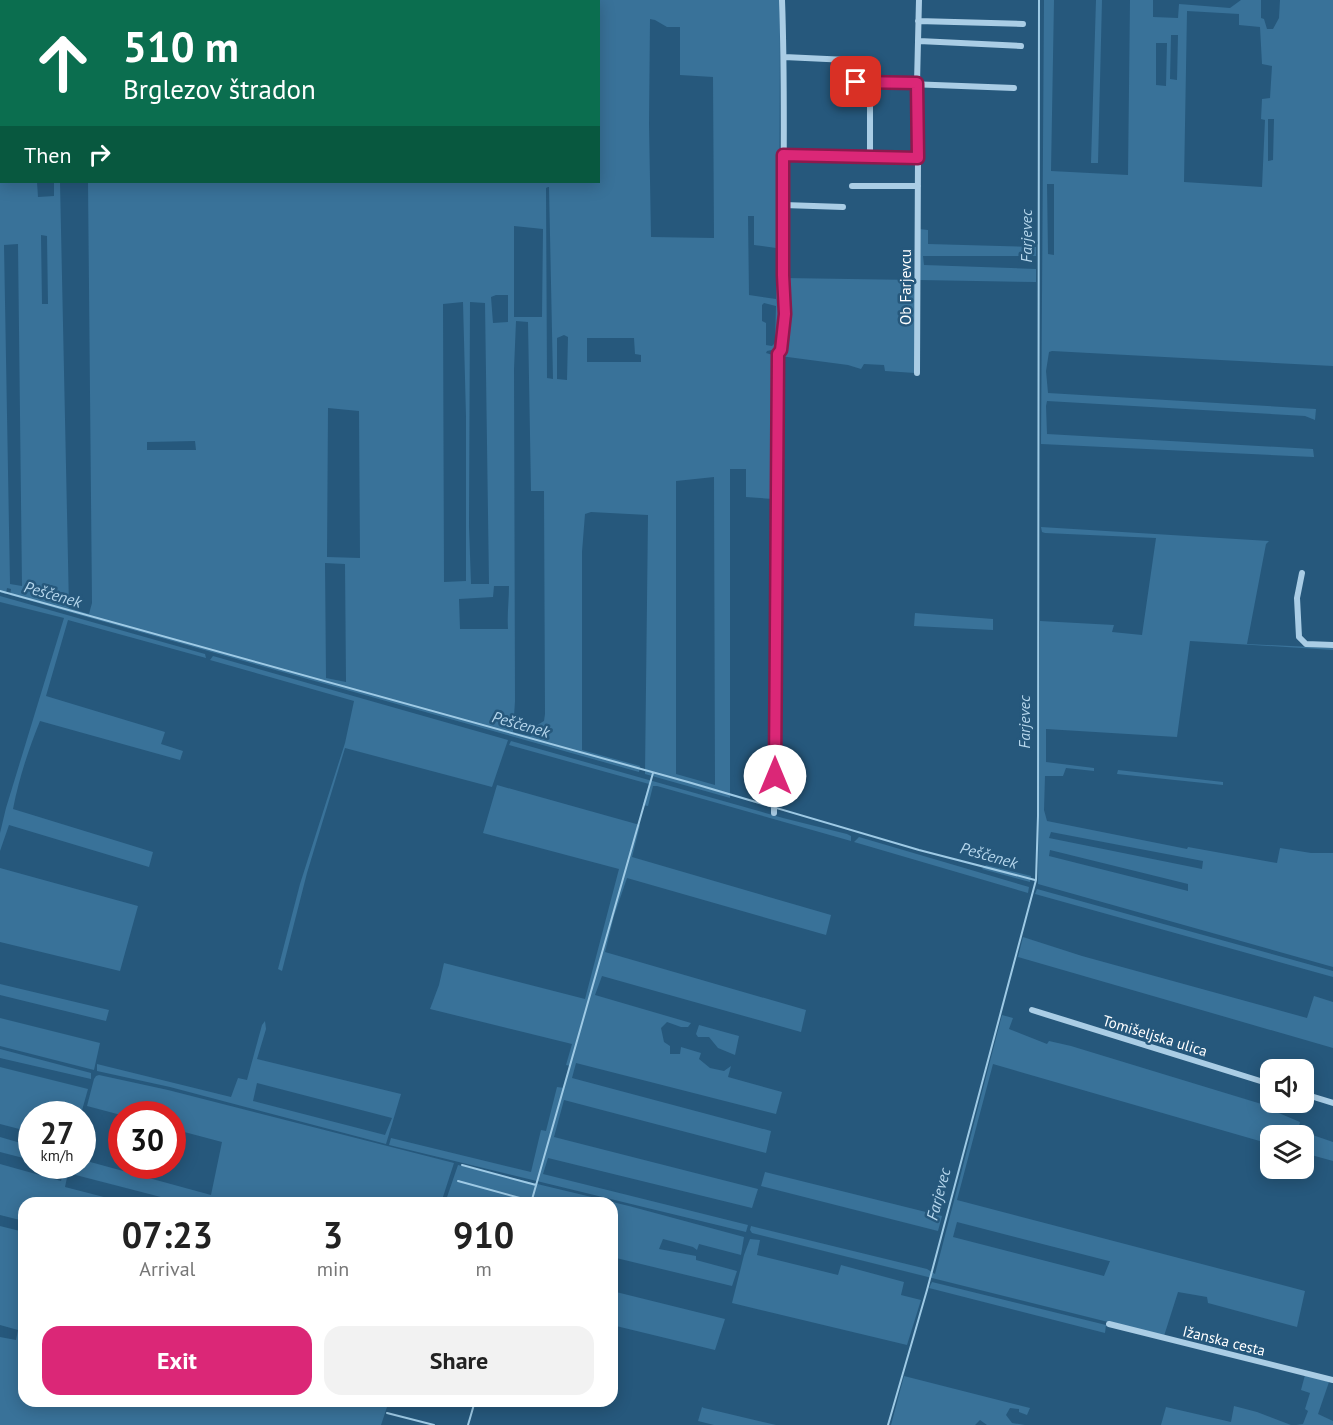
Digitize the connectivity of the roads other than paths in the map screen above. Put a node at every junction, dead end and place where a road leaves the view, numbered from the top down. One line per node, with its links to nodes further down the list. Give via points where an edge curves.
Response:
1 (782, 0): 7 (street)
2 (919, 0): 3 (street)
3 (918, 21): 4 (street); 5 (street)
4 (1023, 24)
5 (919, 41): 6 (street); 10 (street)
6 (1021, 46)
7 (784, 57): 8 (street); 13 (street)
8 (848, 60)
9 (856, 82): 10 (street)
10 (917, 83): 11 (street); 15 (street)
11 (1014, 88)
12 (870, 107): 14 (street)
13 (783, 155): 14 (street); 18 (street)
14 (870, 157): 15 (street)
15 (918, 158): 17 (street, Ob Farjevcu)
16 (852, 186): 17 (street)
17 (918, 186): 20 (street, Ob Farjevcu)
18 (784, 205): 19 (street); 23 (street, via 785,314 778,354)
19 (843, 207)
20 (917, 374)
21 (1302, 573): 22 (street, via 1297,598 1299,637 1306,644)
22 (1333, 645)
23 (774, 813)
24 (1032, 1010): 25 (street, Tomišeljska ulica)
25 (1260, 1081)
26 (1314, 1097): 27 (street)
27 (1333, 1103)
28 (1109, 1324): 29 (street, Ižanska cesta)
29 (1333, 1380)

